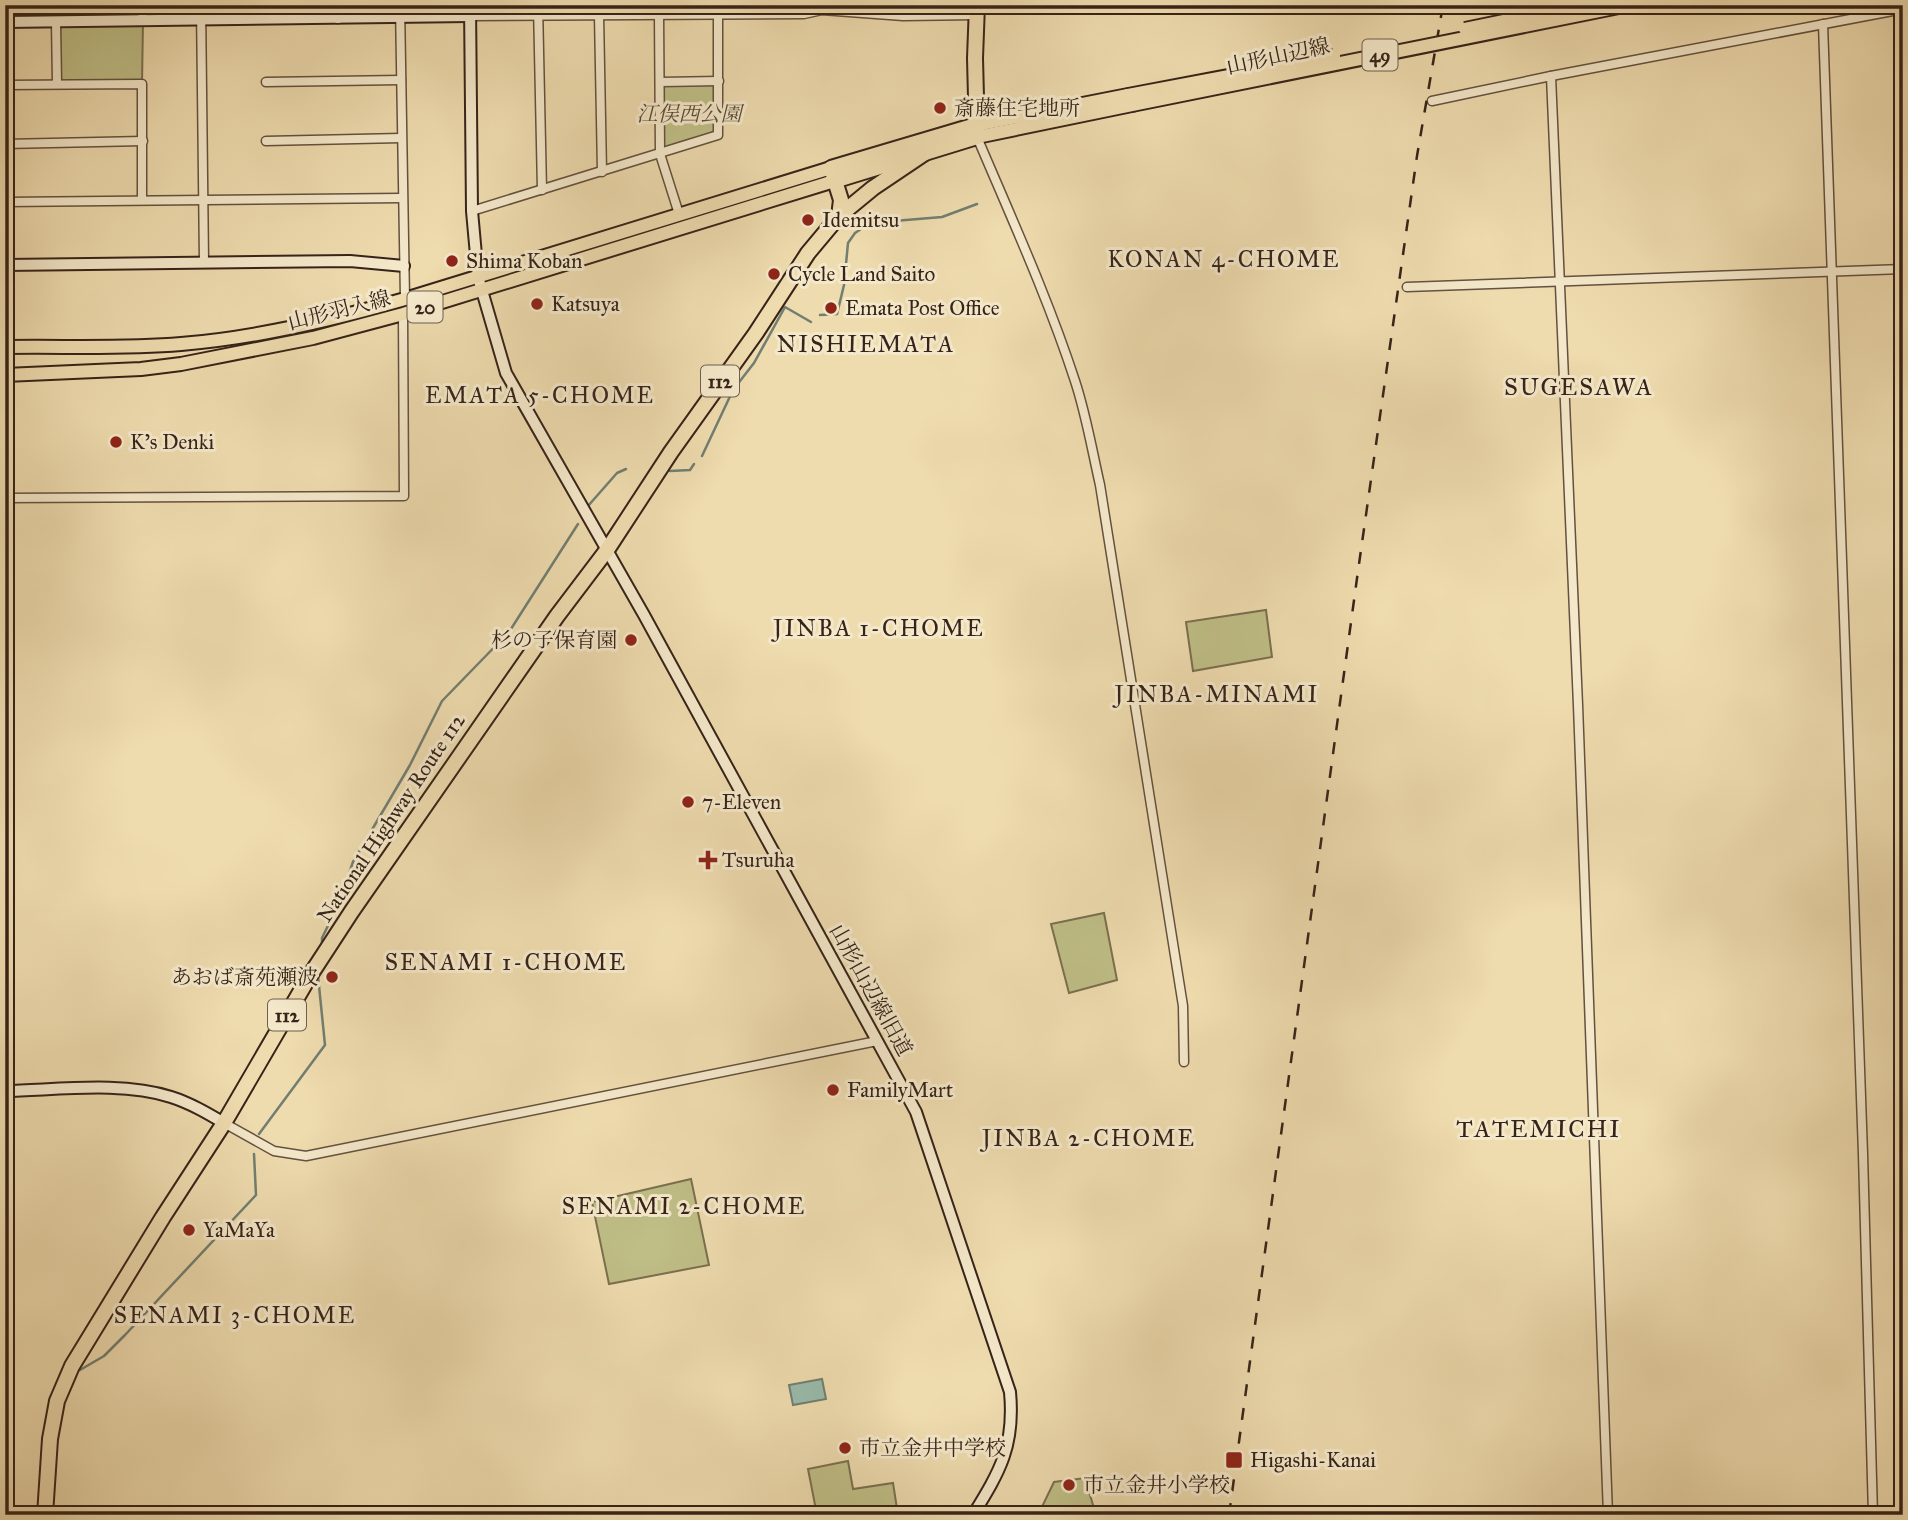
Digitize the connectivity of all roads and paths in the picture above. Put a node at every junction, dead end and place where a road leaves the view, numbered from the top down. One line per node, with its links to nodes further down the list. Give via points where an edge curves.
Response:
1 (142, 5): 18 (street)
2 (201, 5): 17 (street)
3 (338, 5): 16 (street)
4 (538, 5): 14 (street)
5 (1582, 5): 29 (main road, 山形山辺線 / 49, bridge)
6 (1629, 5): 29 (main road, 山形山辺線 / 49, bridge)
7 (757, 9): 10 (street, via 903,16); 12 (street)
8 (1903, 9): 21 (street)
9 (470, 10): 11 (street); 14 (street); 45 (street, 山形山辺線旧道)
10 (977, 10): 31 (highway)
11 (400, 11): 16 (street); 23 (street)
12 (718, 13): 13 (street); 24 (street)
13 (659, 14): 15 (street); 26 (street)
14 (538, 15): 15 (street); 40 (street)
15 (599, 15): 38 (street)
16 (338, 19): 17 (street)
17 (201, 20): 18 (street); 42 (street)
18 (143, 21): 20 (street)
19 (5, 22): 20 (street)
20 (56, 22): 28 (street)
21 (1823, 24): 22 (street); 52 (street)
22 (1551, 76): 30 (street); 53 (street)
23 (401, 80): 25 (street); 32 (street)
24 (719, 81): 26 (street); 37 (street, via 718,135)
25 (266, 82)
26 (660, 82): 37 (street)
27 (5, 85): 28 (street)
28 (57, 85): 33 (street, via 142,84)
29 (1130, 100): 31 (main road, 山形山辺線 / 49)
30 (1432, 102)
31 (976, 131): 36 (highway); 39 (highway); 63 (street, via 1075,381 1092,447 1165,891 1182,1006)
32 (401, 138): 34 (street); 41 (street)
33 (142, 141): 35 (street); 43 (street)
34 (266, 141)
35 (5, 144)
36 (925, 153): 39 (highway); 47 (highway, National Highway Route 112)
37 (660, 154): 38 (street); 46 (street)
38 (602, 172): 40 (street)
39 (832, 174): 46 (main road, 山形羽入線 / 20); 47 (highway, via 841,200); 54 (main road, 山形羽入線 / 20)
40 (542, 190): 45 (street)
41 (402, 198): 42 (street); 50 (street)
42 (203, 199): 43 (street); 48 (street)
43 (142, 200): 44 (street)
44 (5, 202)
45 (472, 211): 54 (street, 山形山辺線旧道)
46 (679, 214): 54 (main road, 山形羽入線 / 20)
47 (839, 216): 61 (highway, National Highway Route 112 / 112, via 808,253)
48 (204, 262): 49 (street); 50 (street)
49 (5, 265)
50 (404, 265): 56 (street)
51 (1903, 269): 52 (street)
52 (1830, 272): 53 (street); 69 (street)
53 (1561, 282): 55 (street); 68 (street)
54 (480, 283): 56 (main road, 山形羽入線 / 20); 57 (main road, 山形羽入線 / 20); 61 (street, 山形山辺線旧道, via 513,388)
55 (1407, 288)
56 (405, 299): 58 (main road, 山形羽入線 / 20, via 296,327 182,344)
57 (403, 314): 59 (main road, 山形羽入線 / 20, via 313,338 181,364 80,374); 60 (street, via 404,496)
58 (5, 347)
59 (5, 375)
60 (5, 498)
61 (607, 550): 62 (street, 山形山辺線旧道); 65 (highway, National Highway Route 112 / 112, via 352,911)
62 (877, 1041): 65 (street, via 306,1156 274,1150); 67 (street, 山形山辺線旧道, via 916,1112 1010,1392 1008,1447)
63 (1184, 1062)
64 (5, 1091): 65 (street, via 151,1091)
65 (224, 1122): 66 (highway, National Highway Route 112 / 112, via 72,1366 57,1401 50,1438)
66 (45, 1515)
67 (973, 1515)
68 (1608, 1515)
69 (1873, 1515)

